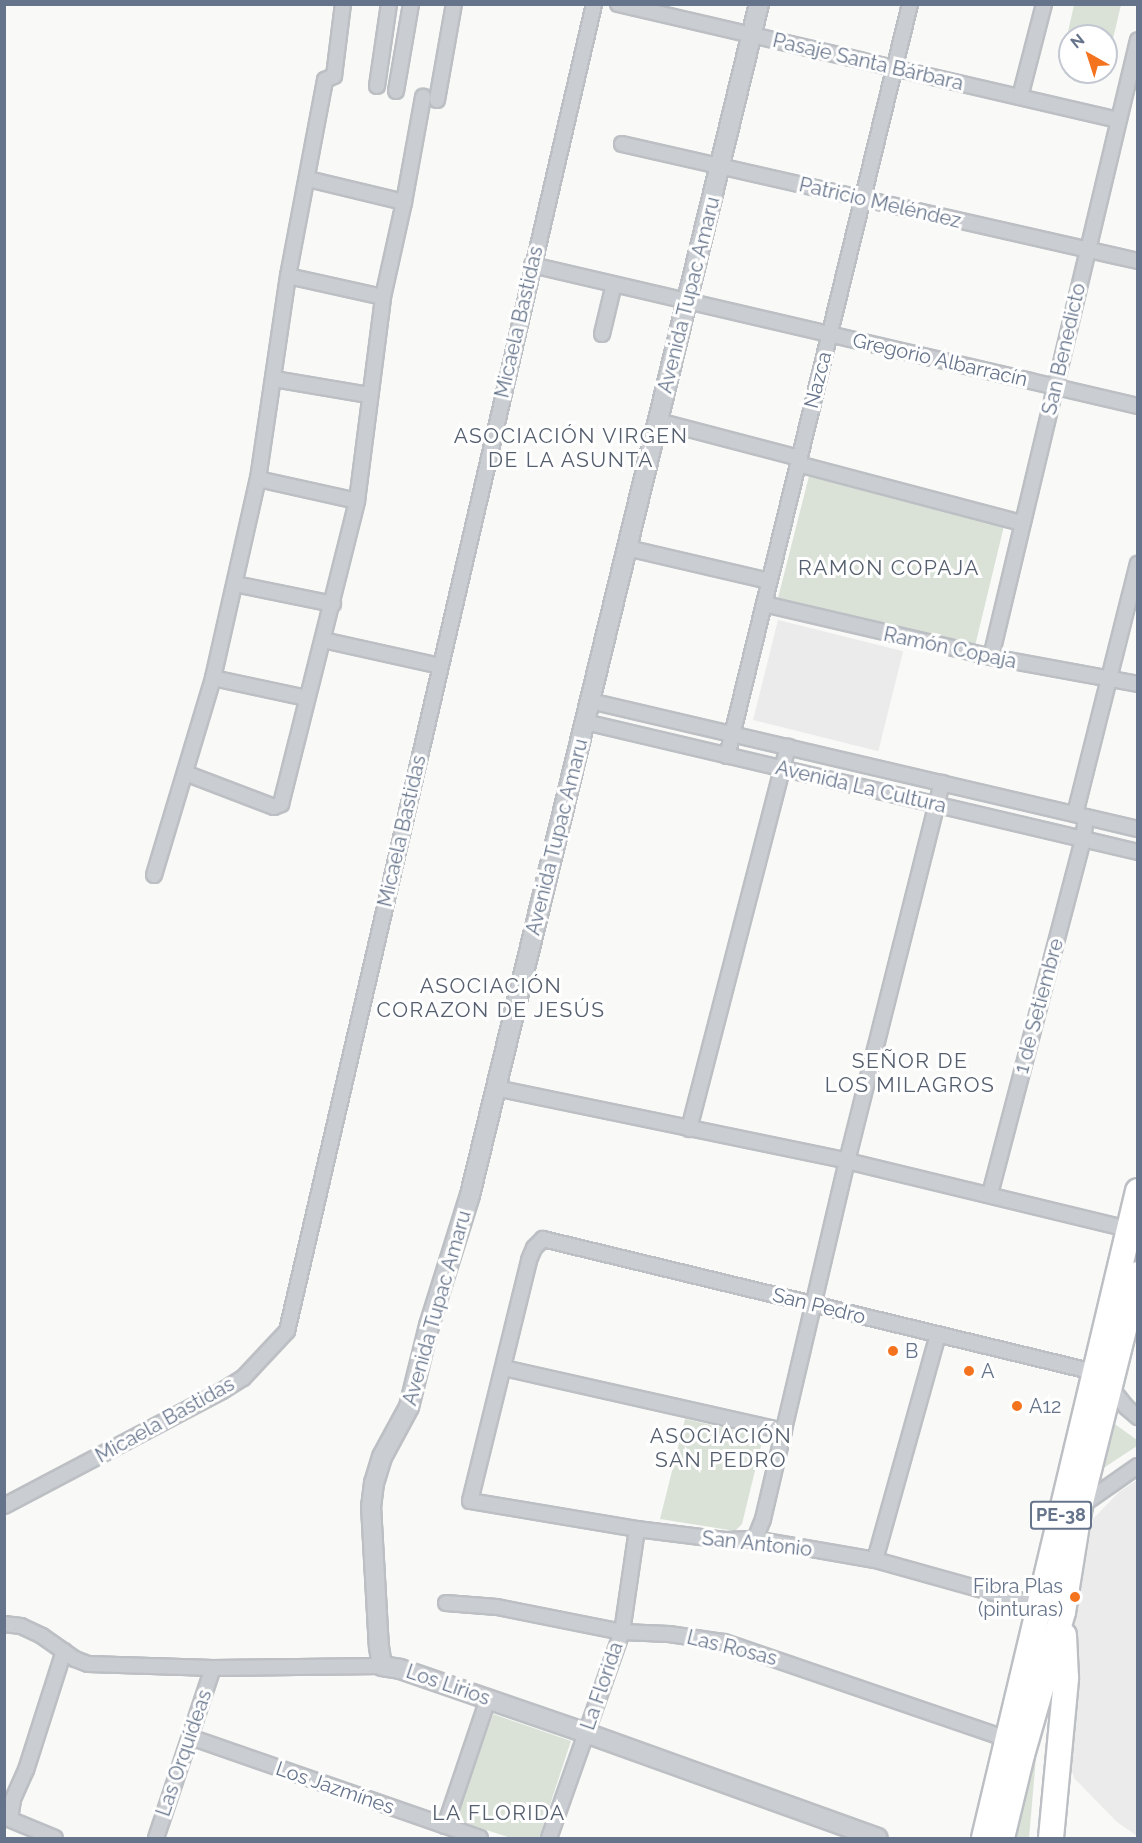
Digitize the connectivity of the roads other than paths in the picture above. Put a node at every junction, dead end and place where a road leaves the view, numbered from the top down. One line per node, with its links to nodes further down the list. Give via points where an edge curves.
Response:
1 (343, 4): 19 (street, via 334,76 324,86)
2 (389, 4): 13 (street)
3 (411, 4): 14 (street)
4 (454, 4): 21 (street)
5 (594, 4): 24 (street, Micaela Bastidas)
6 (618, 4): 10 (street, Pasaje Santa Bárbara)
7 (759, 4): 10 (street, Avenida Tupac Amaru)
8 (910, 4): 12 (street, Nazca)
9 (1044, 4): 15 (street)
10 (752, 36): 12 (street, Pasaje Santa Bárbara); 18 (street, Avenida Tupac Amaru)
11 (1137, 40): 16 (street, San Benedicto)
12 (894, 68): 15 (street, Pasaje Santa Bárbara); 20 (street, Nazca)
13 (377, 86)
14 (396, 91)
15 (1020, 98): 16 (street, Pasaje Santa Bárbara)
16 (1118, 120): 22 (street, San Benedicto)
17 (622, 144): 18 (street, Patricio Meléndez)
18 (720, 166): 20 (street, Patricio Meléndez); 28 (street, Avenida Tupac Amaru)
19 (308, 179): 21 (street); 25 (street)
20 (862, 199): 22 (street, Patricio Meléndez); 30 (street, Nazca)
21 (405, 201): 27 (street)
22 (1088, 250): 23 (street, Patricio Meléndez); 32 (street, San Benedicto)
23 (1137, 261)
24 (532, 265): 26 (street, Gregorio Albarracín); 48 (street, Micaela Bastidas)
25 (288, 276): 27 (street); 31 (street)
26 (614, 284): 28 (street, Gregorio Albarracín); 29 (street)
27 (383, 297): 33 (street)
28 (687, 301): 30 (street, Gregorio Albarracín); 35 (street, Avenida Tupac Amaru)
29 (602, 334)
30 (830, 334): 32 (street, Gregorio Albarracín); 36 (street, Nazca)
31 (274, 379): 33 (street); 37 (street)
32 (1055, 387): 34 (street, Gregorio Albarracín); 39 (street, San Benedicto)
33 (369, 396): 38 (street)
34 (1137, 406)
35 (658, 421): 36 (street); 40 (street, Avenida Tupac Amaru)
36 (798, 461): 39 (street); 42 (street, Nazca)
37 (258, 479): 38 (street); 43 (street)
38 (357, 501): 44 (street)
39 (1022, 523): 47 (street, San Benedicto)
40 (627, 548): 42 (street); 53 (street, Avenida Tupac Amaru)
41 (1137, 564): 50 (street, 1 de Setiembre)
42 (769, 581): 45 (street, Nazca)
43 (235, 584): 44 (street); 49 (street)
44 (333, 604): 46 (street)
45 (764, 604): 47 (street, Ramón Copaja); 55 (street, Nazca)
46 (323, 640): 48 (street); 52 (street)
47 (990, 657): 50 (street, Ramón Copaja)
48 (440, 666): 81 (street, Micaela Bastidas, via 287,1331 243,1378 222,1391)
49 (213, 678): 52 (street); 59 (street)
50 (1109, 679): 51 (street, Ramón Copaja); 62 (street, 1 de Setiembre)
51 (1137, 684)
52 (306, 698): 59 (street, via 278,806)
53 (590, 701): 54 (street, Avenida Tupac Amaru); 55 (street, Avenida La Cultura)
54 (585, 722): 57 (street, Avenida La Cultura); 67 (street, Avenida Tupac Amaru)
55 (732, 734): 56 (street, Avenida La Cultura); 57 (street, Nazca)
56 (788, 747): 58 (street); 60 (street, Avenida La Cultura)
57 (727, 756): 58 (street, Avenida La Cultura)
58 (783, 768): 61 (street, Avenida La Cultura); 68 (street)
59 (185, 773): 66 (street)
60 (942, 783): 61 (street); 62 (street, Avenida La Cultura)
61 (936, 804): 64 (street, Avenida La Cultura); 69 (street)
62 (1080, 815): 63 (street, Avenida La Cultura); 64 (street, 1 de Setiembre)
63 (1137, 829)
64 (1083, 839): 65 (street, Avenida La Cultura); 71 (street, 1 de Setiembre)
65 (1137, 852)
66 (154, 875)
67 (496, 1088): 68 (street); 91 (street, Avenida Tupac Amaru, via 470,1195 429,1326 417,1384 404,1422 382,1457 374,1483 371,1506)
68 (689, 1129): 69 (street)
69 (847, 1161): 71 (street); 74 (street)
70 (1137, 1191): 72 (highway, PE-38)
71 (990, 1194): 72 (street)
72 (1128, 1229): 77 (highway, PE-38)
73 (1137, 1274): 77 (highway, PE-38)
74 (813, 1304): 75 (street, San Pedro); 76 (street, San Pedro, via 543,1239 529,1260); 79 (street)
75 (938, 1335): 77 (street, San Pedro); 85 (street)
76 (504, 1368): 79 (street); 83 (street, San Antonio, via 470,1501)
77 (1102, 1380): 78 (street); 82 (highway, PE-38); 87 (highway, PE-38)
78 (1137, 1417)
79 (784, 1431): 84 (street, via 764,1519)
80 (1137, 1466): 82 (street)
81 (4, 1506)
82 (1080, 1506): 87 (highway, PE-38)
83 (637, 1529): 84 (street, San Antonio, via 725,1540); 89 (street, La Florida)
84 (755, 1539): 85 (street, San Antonio)
85 (875, 1560): 87 (street, San Antonio)
86 (446, 1603): 89 (street, Las Rosas, via 497,1607)
87 (1052, 1609): 96 (highway, PE-38); 105 (highway, PE-38); 106 (highway, via 1066,1678)
88 (4, 1624): 90 (street, Los Lirios, via 21,1626)
89 (622, 1632): 94 (street, La Florida); 96 (street, Las Rosas, via 724,1642)
90 (64, 1651): 92 (street, Los Lirios, via 88,1664); 97 (street)
91 (382, 1665): 92 (street, Los Lirios); 93 (street, Los Lirios)
92 (213, 1668): 95 (street, Las Orquídeas)
93 (488, 1699): 94 (street, Los Lirios); 98 (street)
94 (586, 1733): 102 (street, La Florida); 103 (street, Los Lirios)
95 (190, 1737): 98 (street, Los Jazmínes); 100 (street, Las Orquídeas)
96 (1007, 1739): 104 (highway, PE-38)
97 (7, 1818): 99 (street)
98 (445, 1826): 101 (street, Los Jazmínes)
99 (55, 1839)
100 (156, 1839)
101 (480, 1839)
102 (549, 1839)
103 (878, 1839)
104 (984, 1839)
105 (1002, 1839)
106 (1051, 1839)

